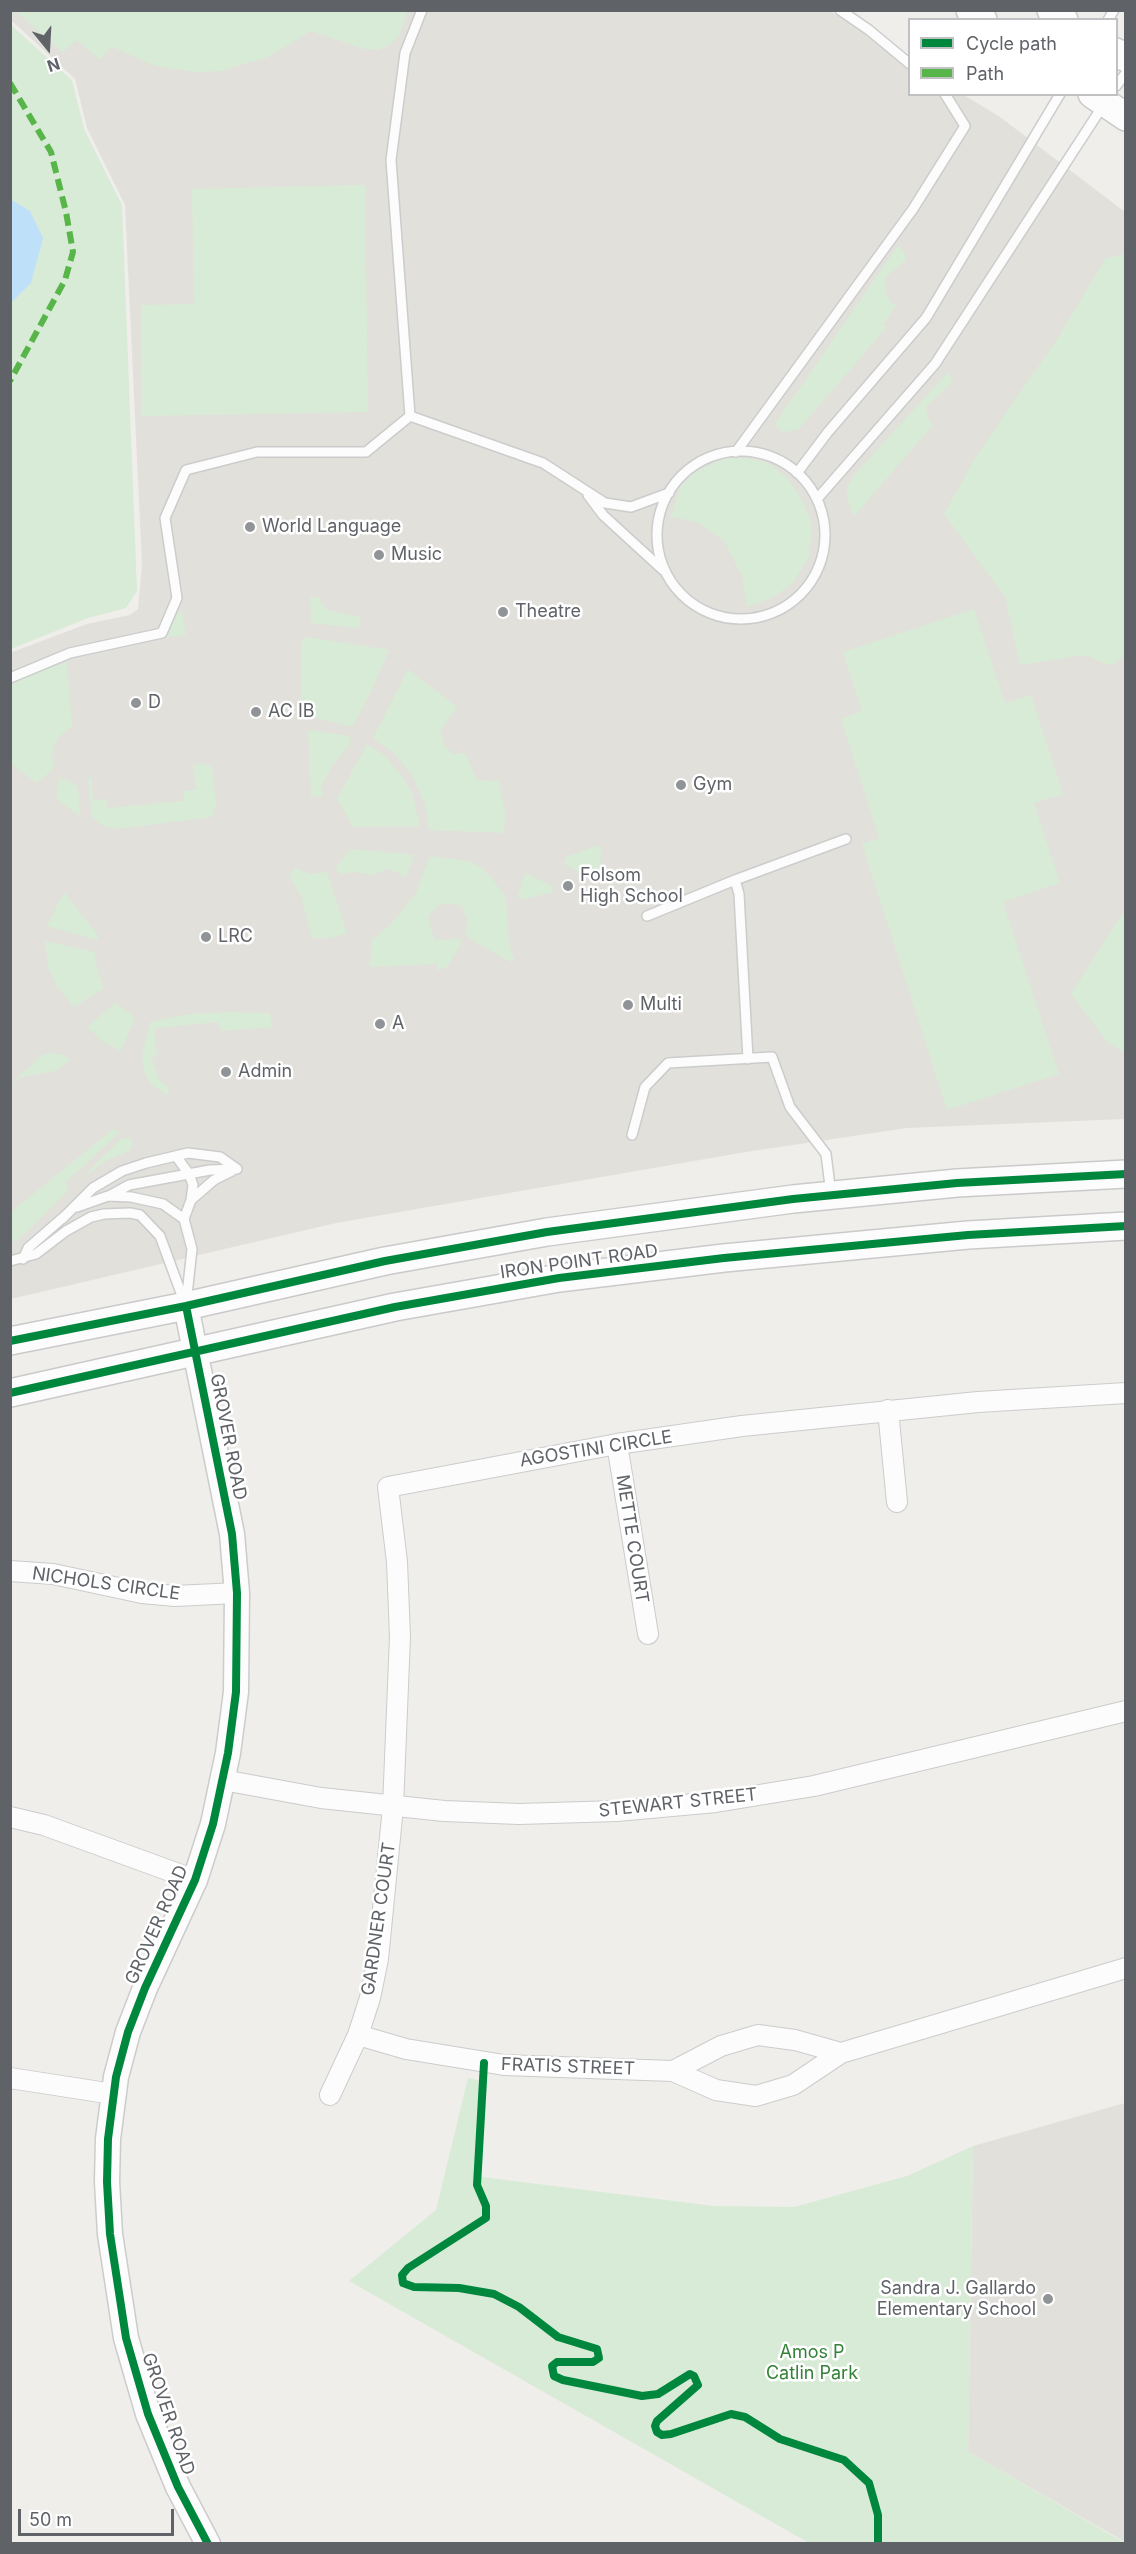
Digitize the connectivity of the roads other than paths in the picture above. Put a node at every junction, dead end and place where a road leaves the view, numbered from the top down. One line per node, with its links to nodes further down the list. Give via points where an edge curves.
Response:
1 (422, 10): 7 (lane, via 405,53 391,160)
2 (840, 10): 3 (lane)
3 (908, 63)
4 (947, 96): 8 (lane, via 965,126 913,209)
5 (1059, 96): 9 (lane, via 926,318)
6 (1110, 99): 12 (lane, via 935,364)
7 (410, 416): 10 (lane, via 543,463); 14 (lane, via 366,452 257,452 186,470 165,518 177,598 162,633 70,653)
8 (736, 452): 9 (lane, via 769,456); 11 (lane, via 704,460 684,474)
9 (797, 473): 12 (lane)
10 (583, 489): 11 (lane, via 605,503 631,507); 13 (lane, via 603,514)
11 (669, 493): 13 (lane, via 657,532)
12 (817, 499): 13 (lane, via 825,530 822,559 798,597 772,613 741,619 710,614 684,597)
13 (665, 572)
14 (10, 678)
15 (846, 839): 16 (lane)
16 (735, 880): 17 (lane); 18 (lane)
17 (647, 916)
18 (748, 1059): 19 (lane, via 668,1063 645,1087); 24 (lane, via 772,1057 790,1107 826,1154)
19 (632, 1136)
20 (176, 1156): 21 (lane, via 220,1157); 22 (lane); 27 (lane, via 122,1171 93,1188)
21 (237, 1169): 22 (lane); 26 (lane, via 214,1180)
22 (189, 1174): 25 (lane, via 129,1185); 26 (lane, via 193,1185)
23 (1125, 1174): 24 (main road, IRON POINT ROAD, via 969,1182)
24 (831, 1195): 32 (main road, IRON POINT ROAD, via 547,1232 385,1262)
25 (108, 1196): 27 (lane, via 83,1204); 28 (lane, via 163,1204)
26 (191, 1200): 28 (lane)
27 (62, 1219): 30 (lane, via 28,1248)
28 (184, 1219): 32 (lane, via 192,1249)
29 (1125, 1226): 34 (main road, IRON POINT ROAD, via 968,1234 559,1278 395,1307)
30 (23, 1259): 31 (lane); 32 (lane, via 91,1217 119,1212 140,1215 160,1236)
31 (10, 1261)
32 (186, 1306): 33 (main road, IRON POINT ROAD); 34 (street, GROVER ROAD)
33 (10, 1341)
34 (197, 1352): 35 (main road, IRON POINT ROAD); 41 (street, GROVER ROAD, via 232,1534)
35 (10, 1393)
36 (1125, 1393): 37 (street, AGOSTINI CIRCLE)
37 (888, 1410): 38 (street, AGOSTINI CIRCLE); 39 (street)
38 (617, 1444): 42 (street, METTE COURT); 45 (street, AGOSTINI CIRCLE, via 387,1487 397,1562 400,1637)
39 (897, 1502)
40 (10, 1571): 41 (street, NICHOLS CIRCLE, via 53,1574 142,1593)
41 (237, 1593): 44 (street, GROVER ROAD, via 236,1692)
42 (648, 1634)
43 (1125, 1711): 45 (street, STEWART STREET, via 814,1786 716,1802 618,1811 519,1814)
44 (224, 1780): 45 (street, STEWART STREET); 47 (street, GROVER ROAD)
45 (393, 1807): 49 (street, GARDNER COURT, via 378,1959)
46 (10, 1817): 47 (street, via 44,1825)
47 (195, 1880): 53 (street, GROVER ROAD, via 128,2032)
48 (1125, 1968): 50 (street, FRATIS STREET)
49 (358, 2035): 51 (street, FRATIS STREET, via 426,2053 504,2065); 54 (street, GARDNER COURT)
50 (841, 2053): 51 (street, FRATIS STREET, via 758,2035 721,2046); 51 (street, FRATIS STREET, via 793,2085 756,2096 716,2091)
51 (673, 2071)
52 (10, 2078): 53 (street)
53 (113, 2094): 55 (street, GROVER ROAD, via 108,2139 110,2234 126,2338 148,2414 178,2487)
54 (330, 2095)
55 (208, 2544)

